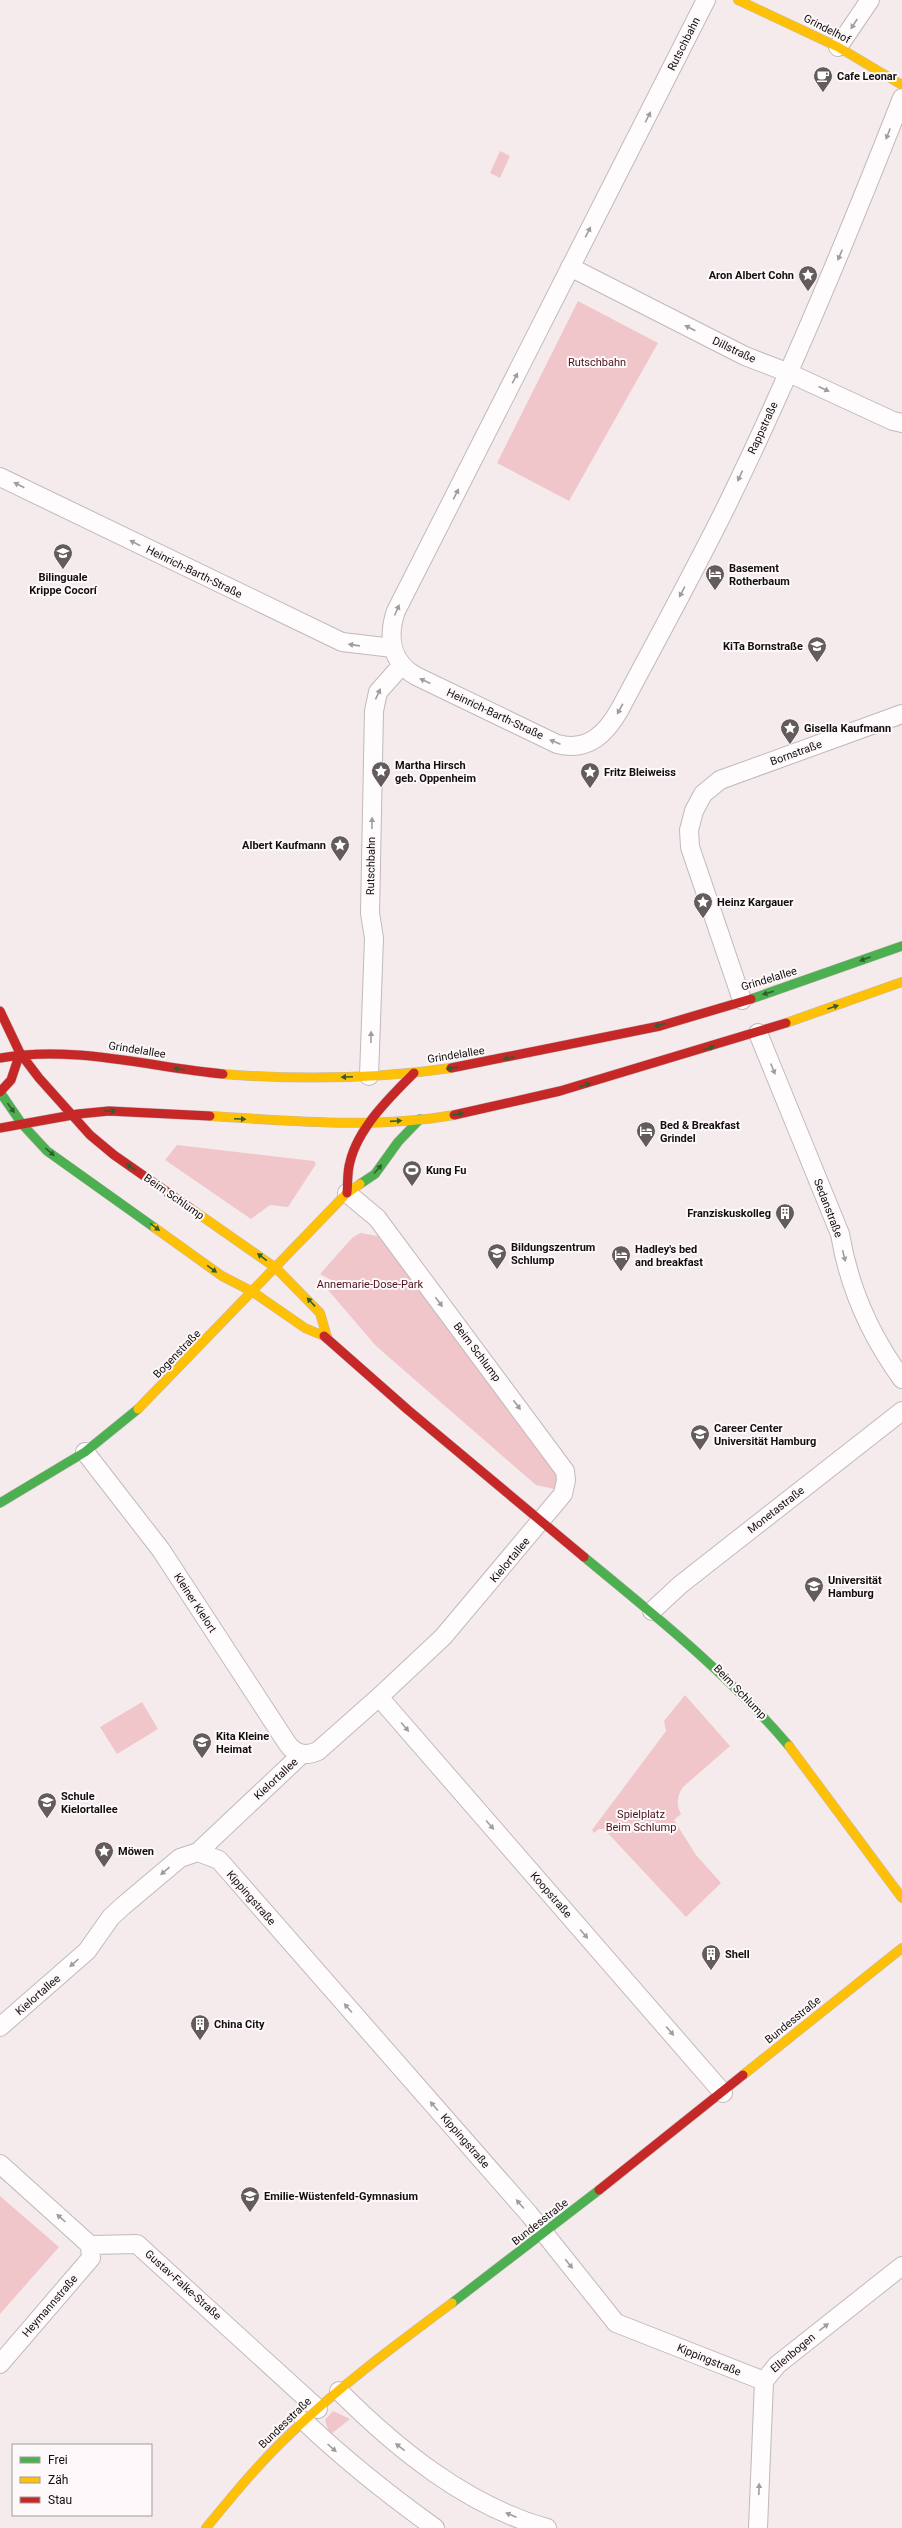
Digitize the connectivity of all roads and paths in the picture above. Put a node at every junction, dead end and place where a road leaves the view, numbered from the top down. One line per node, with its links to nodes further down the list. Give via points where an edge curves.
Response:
1 (706, 0): 7 (street, Rutschbahn, one-way to 1)
2 (738, 0): 4 (main road, Grindelhof)
3 (870, 0): 4 (street, one-way to 4)
4 (838, 47): 5 (main road, Grindelhof)
5 (902, 85)
6 (902, 98): 8 (street, Rappstraße, one-way to 8, via 849,233)
7 (570, 267): 8 (street, Dillstraße, one-way to 7, via 745,356); 11 (street, Rutschbahn, one-way to 7, via 392,626 396,611)
8 (789, 373): 9 (street, Dillstraße, one-way to 9); 14 (street, Rappstraße, one-way to 14, via 726,506 620,709 608,729)
9 (902, 423)
10 (0, 477): 11 (street, Heinrich-Barth-Straße, one-way to 10, via 342,642)
11 (393, 648): 12 (street)
12 (401, 666): 14 (street, Heinrich-Barth-Straße, one-way to 12, via 574,746 557,744 416,676); 23 (street, Rutschbahn, one-way to 12, via 374,938 370,914 374,711 378,692)
13 (902, 714): 17 (street, Bornstraße, via 720,780 707,790 698,802 689,830 692,857)
14 (593, 741)
15 (902, 946): 17 (main road, Grindelallee, one-way to 17, via 805,981)
16 (902, 982): 19 (main road, one-way to 16)
17 (742, 1000): 22 (main road, Grindelallee, one-way to 22, via 662,1025 601,1039 455,1068)
18 (0, 1012): 20 (main road, Beim Schlump)
19 (758, 1033): 26 (main road, one-way to 19, via 488,1109 554,1094); 34 (street, Sedanstraße, one-way to 34, via 840,1234 843,1254 859,1305 887,1358)
20 (20, 1054): 21 (main road, Grindelallee); 23 (main road, Grindelallee, one-way to 20, via 276,1077 151,1065 69,1052); 24 (main road, via 11,1080); 25 (main road, Beim Schlump)
21 (0, 1058)
22 (414, 1073): 23 (main road, Grindelallee); 27 (main road, via 387,1100)
23 (369, 1076)
24 (0, 1092): 28 (main road, Beim Schlump, one-way to 28)
25 (71, 1115): 27 (main road, one-way to 27, via 123,1111 228,1118); 28 (main road); 31 (main road, Beim Schlump, one-way to 25, via 114,1155)
26 (420, 1120): 27 (main road, one-way to 26); 30 (main road, Bogenstraße, one-way to 26, via 375,1174 398,1142)
27 (372, 1122): 30 (main road, via 350,1161)
28 (22, 1124): 29 (main road); 32 (main road, Beim Schlump, one-way to 32, via 47,1151 77,1173 222,1276)
29 (0, 1128)
30 (347, 1193): 31 (main road, Bogenstraße); 38 (street, Beim Schlump, one-way to 38, via 377,1218 562,1464 566,1480 563,1494)
31 (276, 1268): 32 (main road, Bogenstraße); 33 (main road, Beim Schlump, one-way to 31, via 320,1313)
32 (253, 1292): 33 (main road, Beim Schlump, via 305,1328); 36 (main road, Bogenstraße, via 146,1402)
33 (327, 1337): 38 (main road, Beim Schlump, via 403,1406)
34 (902, 1380)
35 (902, 1411): 39 (street, Monetastraße, via 680,1585)
36 (85, 1452): 37 (main road, Bogenstraße); 41 (street, Kleiner Kielort, via 161,1550 289,1746)
37 (0, 1503)
38 (542, 1521): 39 (main road, Beim Schlump); 40 (street, Kielortallee, via 457,1622)
39 (652, 1611): 43 (main road, Beim Schlump, via 758,1709 811,1775)
40 (380, 1697): 41 (street, Kielortallee, via 318,1751); 46 (street, Koopstraße, one-way to 46)
41 (302, 1754): 42 (street, Kielortallee)
42 (198, 1852): 45 (street, Kielortallee, one-way to 45, via 180,1858 123,1906 111,1917 87,1950); 48 (street, Kippingstraße, one-way to 42, via 218,1860)
43 (902, 1898)
44 (902, 1948): 46 (main road, Bundesstraße)
45 (0, 2027)
46 (723, 2093): 48 (main road, Bundesstraße)
47 (0, 2164): 49 (street, one-way to 47)
48 (545, 2234): 52 (street, Kippingstraße, one-way to 52, via 616,2323); 53 (main road, Bundesstraße, via 487,2279 446,2306)
49 (90, 2244): 51 (street, Heymannstraße, via 91,2258); 54 (street, Gustav-Falke-Straße, via 137,2244)
50 (902, 2266): 52 (street, Ellenbogen, one-way to 50, via 777,2365)
51 (0, 2364)
52 (764, 2381): 59 (street, Ellenbogen, one-way to 52)
53 (339, 2392): 54 (main road, Bundesstraße); 58 (street, one-way to 53, via 488,2504 434,2471 375,2427)
54 (318, 2408): 55 (main road, Bundesstraße)
55 (304, 2421): 56 (main road, Bundesstraße, via 272,2451); 57 (street, one-way to 57, via 380,2488)
56 (206, 2528)
57 (435, 2528)
58 (547, 2528)
59 (758, 2528)

